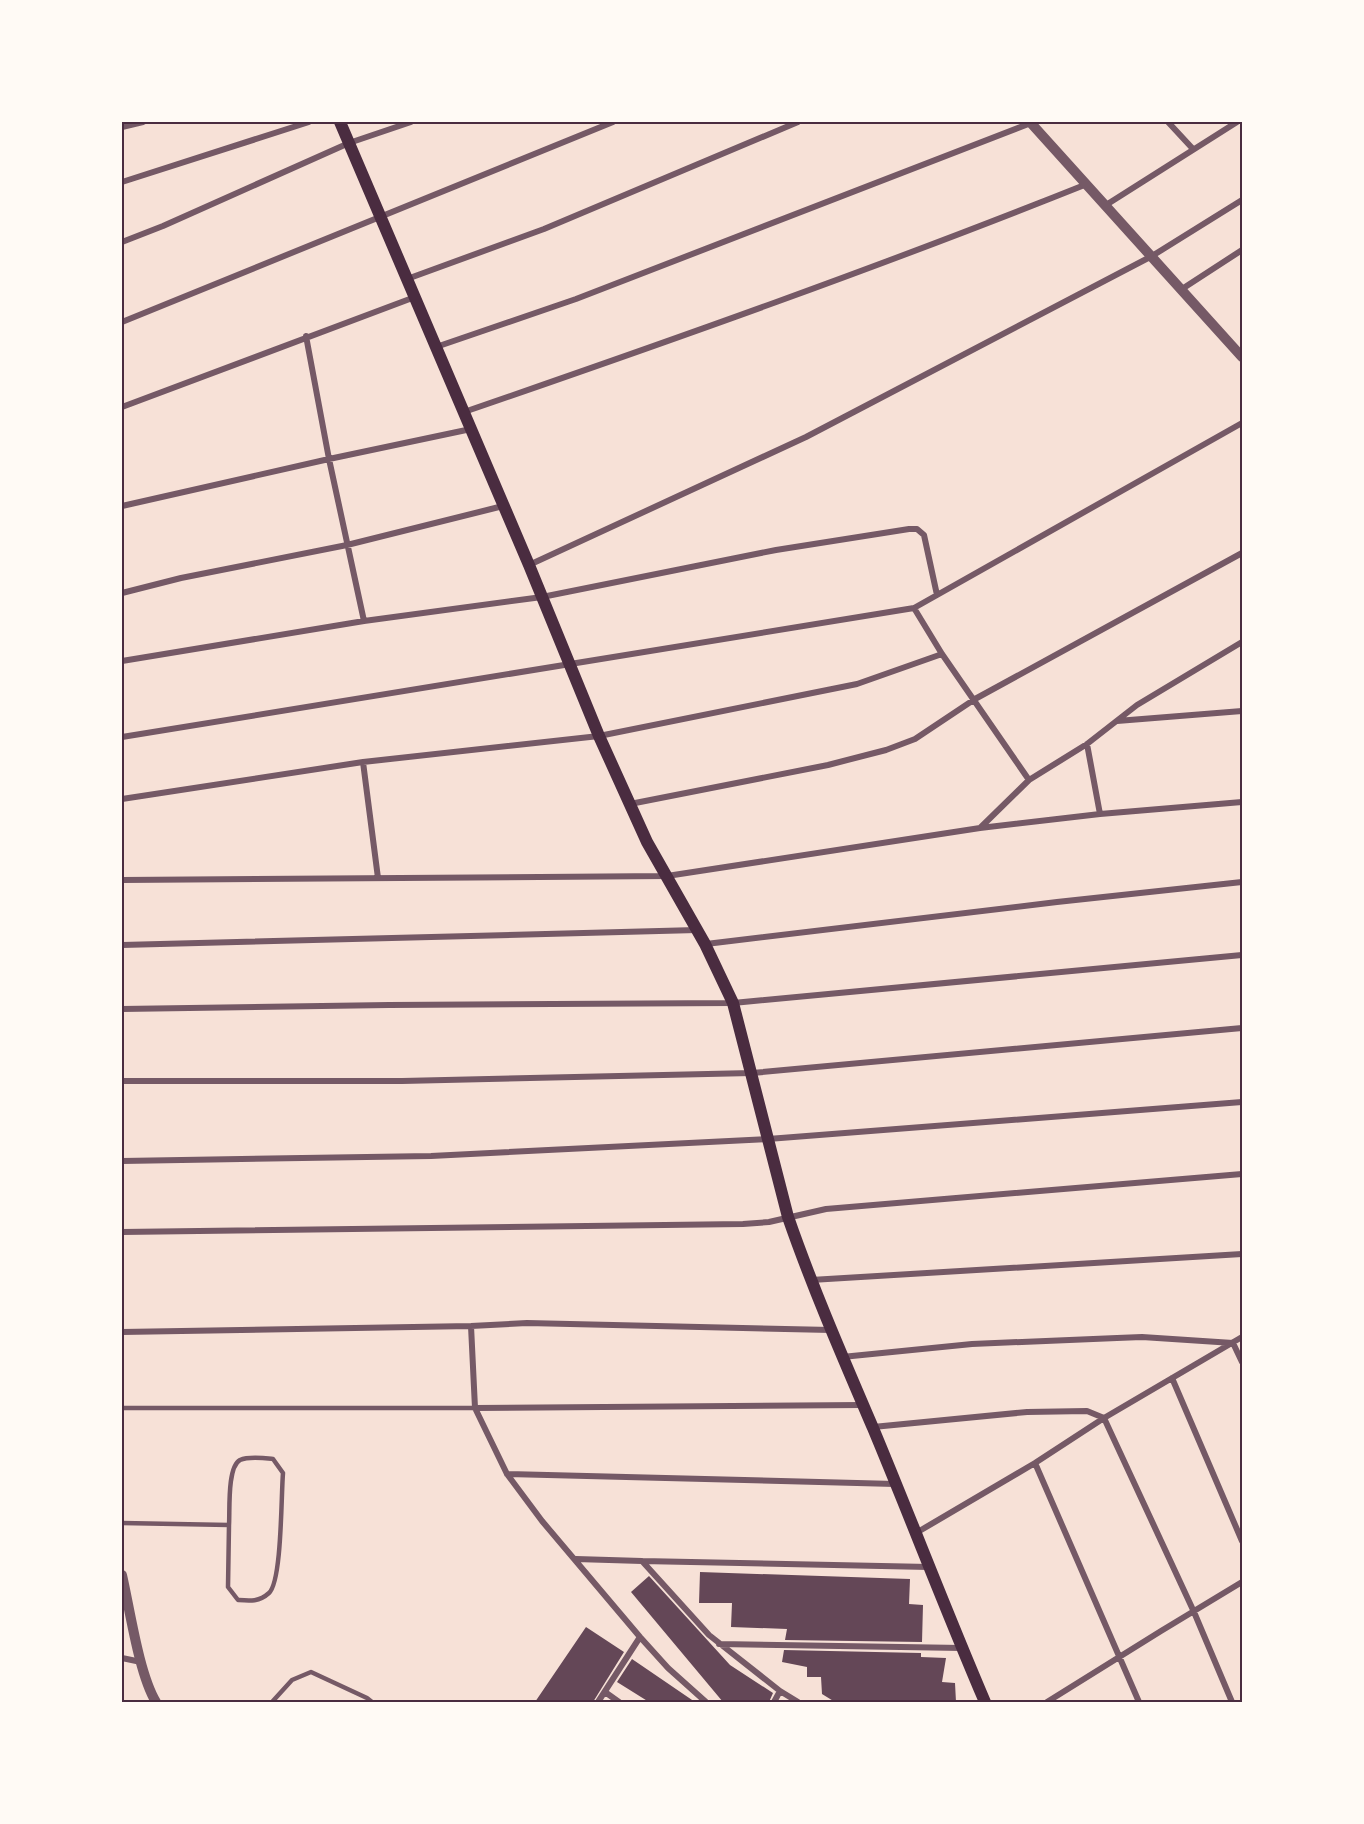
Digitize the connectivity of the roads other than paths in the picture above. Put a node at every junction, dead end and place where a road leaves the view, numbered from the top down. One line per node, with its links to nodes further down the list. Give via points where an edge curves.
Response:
1 (143, 122): 10 (street)
2 (309, 122): 13 (street)
3 (340, 122): 11 (main road)
4 (411, 122): 11 (street)
5 (613, 122): 17 (street)
6 (798, 122): 21 (street, via 544,228)
7 (1031, 122): 14 (street); 26 (street, via 620,283)
8 (1168, 122): 12 (street)
9 (1237, 122): 12 (street)
10 (122, 127)
11 (349, 143): 17 (main road); 18 (street)
12 (1192, 150): 16 (street)
13 (122, 182)
14 (1088, 184): 16 (street); 29 (street, via 900,257)
15 (1242, 200): 20 (street)
16 (1106, 205): 20 (street)
17 (380, 217): 21 (main road); 24 (street)
18 (122, 242)
19 (1242, 249): 22 (street)
20 (1152, 256): 22 (street); 37 (street, via 806,437)
21 (407, 279): 23 (main road)
22 (1182, 289): 27 (street)
23 (415, 297): 25 (street); 26 (main road)
24 (122, 322)
25 (306, 336): 28 (street); 32 (street)
26 (436, 347): 29 (main road)
27 (1242, 357)
28 (122, 407)
29 (464, 412): 31 (main road)
30 (1242, 423): 39 (street)
31 (471, 429): 32 (street); 34 (main road)
32 (329, 459): 33 (street); 35 (street)
33 (122, 506)
34 (503, 506): 35 (street); 37 (main road)
35 (347, 545): 38 (street); 42 (street)
36 (1242, 553): 47 (street)
37 (529, 565): 40 (main road)
38 (122, 593)
39 (937, 595): 40 (street, via 924,535 909,529 776,550); 41 (street)
40 (542, 597): 42 (street); 46 (main road)
41 (914, 608): 44 (street); 46 (street)
42 (364, 621): 45 (street)
43 (1242, 642): 49 (street)
44 (942, 654): 47 (street); 51 (street, via 857,684)
45 (122, 661)
46 (570, 664): 50 (street); 51 (main road)
47 (975, 699): 54 (street); 57 (street, via 915,739 886,750)
48 (1242, 711): 49 (street)
49 (1116, 721): 52 (street)
50 (122, 736)
51 (599, 736): 53 (street); 57 (main road)
52 (1087, 744): 54 (street); 58 (street)
53 (363, 762): 55 (street); 61 (street)
54 (1029, 780): 59 (street)
55 (122, 799)
56 (1242, 802): 58 (street)
57 (630, 804): 60 (main road)
58 (1100, 814): 59 (street)
59 (980, 828): 60 (street)
60 (667, 876): 61 (street); 64 (main road)
61 (378, 878): 62 (street)
62 (122, 880)
63 (1242, 882): 65 (street)
64 (697, 930): 65 (main road); 66 (street)
65 (705, 944): 68 (main road)
66 (122, 945)
67 (1242, 955): 68 (street)
68 (733, 1003): 69 (street); 71 (main road)
69 (122, 1009)
70 (1242, 1028): 71 (street)
71 (752, 1073): 72 (street); 74 (main road)
72 (122, 1082)
73 (1242, 1102): 74 (street)
74 (768, 1139): 75 (street, via 431,1156); 77 (main road)
75 (122, 1161)
76 (1242, 1173): 77 (street, via 825,1209)
77 (788, 1217): 78 (street, via 714,1226); 80 (main road)
78 (122, 1232)
79 (1242, 1254): 80 (street)
80 (811, 1281): 82 (main road)
81 (471, 1326): 82 (street, via 527,1323); 83 (street); 91 (street)
82 (831, 1330): 86 (main road)
83 (122, 1332)
84 (1242, 1337): 85 (street)
85 (1233, 1343): 86 (street, via 1142,1337 972,1344); 87 (street); 88 (street)
86 (842, 1357): 89 (main road)
87 (1242, 1362)
88 (1172, 1378): 92 (street); 100 (street)
89 (862, 1406): 91 (street); 93 (main road)
90 (122, 1408): 91 (lane)
91 (475, 1408): 95 (street)
92 (1104, 1418): 93 (street, via 1087,1411 1027,1412); 94 (street); 106 (street)
93 (872, 1427): 96 (main road)
94 (1035, 1463): 99 (street); 110 (street)
95 (507, 1474): 96 (street); 101 (street)
96 (895, 1484): 99 (main road)
97 (122, 1523): 98 (lane)
98 (229, 1525): 98 (lane, via 232,1469 240,1460 273,1459 282,1473 278,1574 270,1592 256,1602 238,1600 228,1587)
99 (915, 1533): 103 (main road)
100 (1242, 1541)
101 (576, 1559): 102 (street); 107 (street)
102 (642, 1561): 103 (street); 108 (street)
103 (929, 1567): 109 (main road)
104 (122, 1575): 112 (street)
105 (1242, 1582): 106 (street)
106 (1194, 1612): 110 (street); 126 (street)
107 (640, 1637): 114 (street); 120 (street)
108 (718, 1644): 109 (street); 113 (street)
109 (962, 1648): 123 (main road)
110 (1120, 1656): 124 (street); 125 (street)
111 (122, 1658): 112 (street)
112 (142, 1662): 115 (street)
113 (780, 1691): 121 (street); 122 (street)
114 (605, 1692): 118 (street); 119 (street)
115 (156, 1702)
116 (273, 1702): 117 (lane, via 292,1680 311,1672)
117 (372, 1702)
118 (598, 1702)
119 (619, 1702)
120 (706, 1702)
121 (774, 1702)
122 (798, 1702)
123 (985, 1702)
124 (1047, 1702)
125 (1139, 1702)
126 (1232, 1702)

